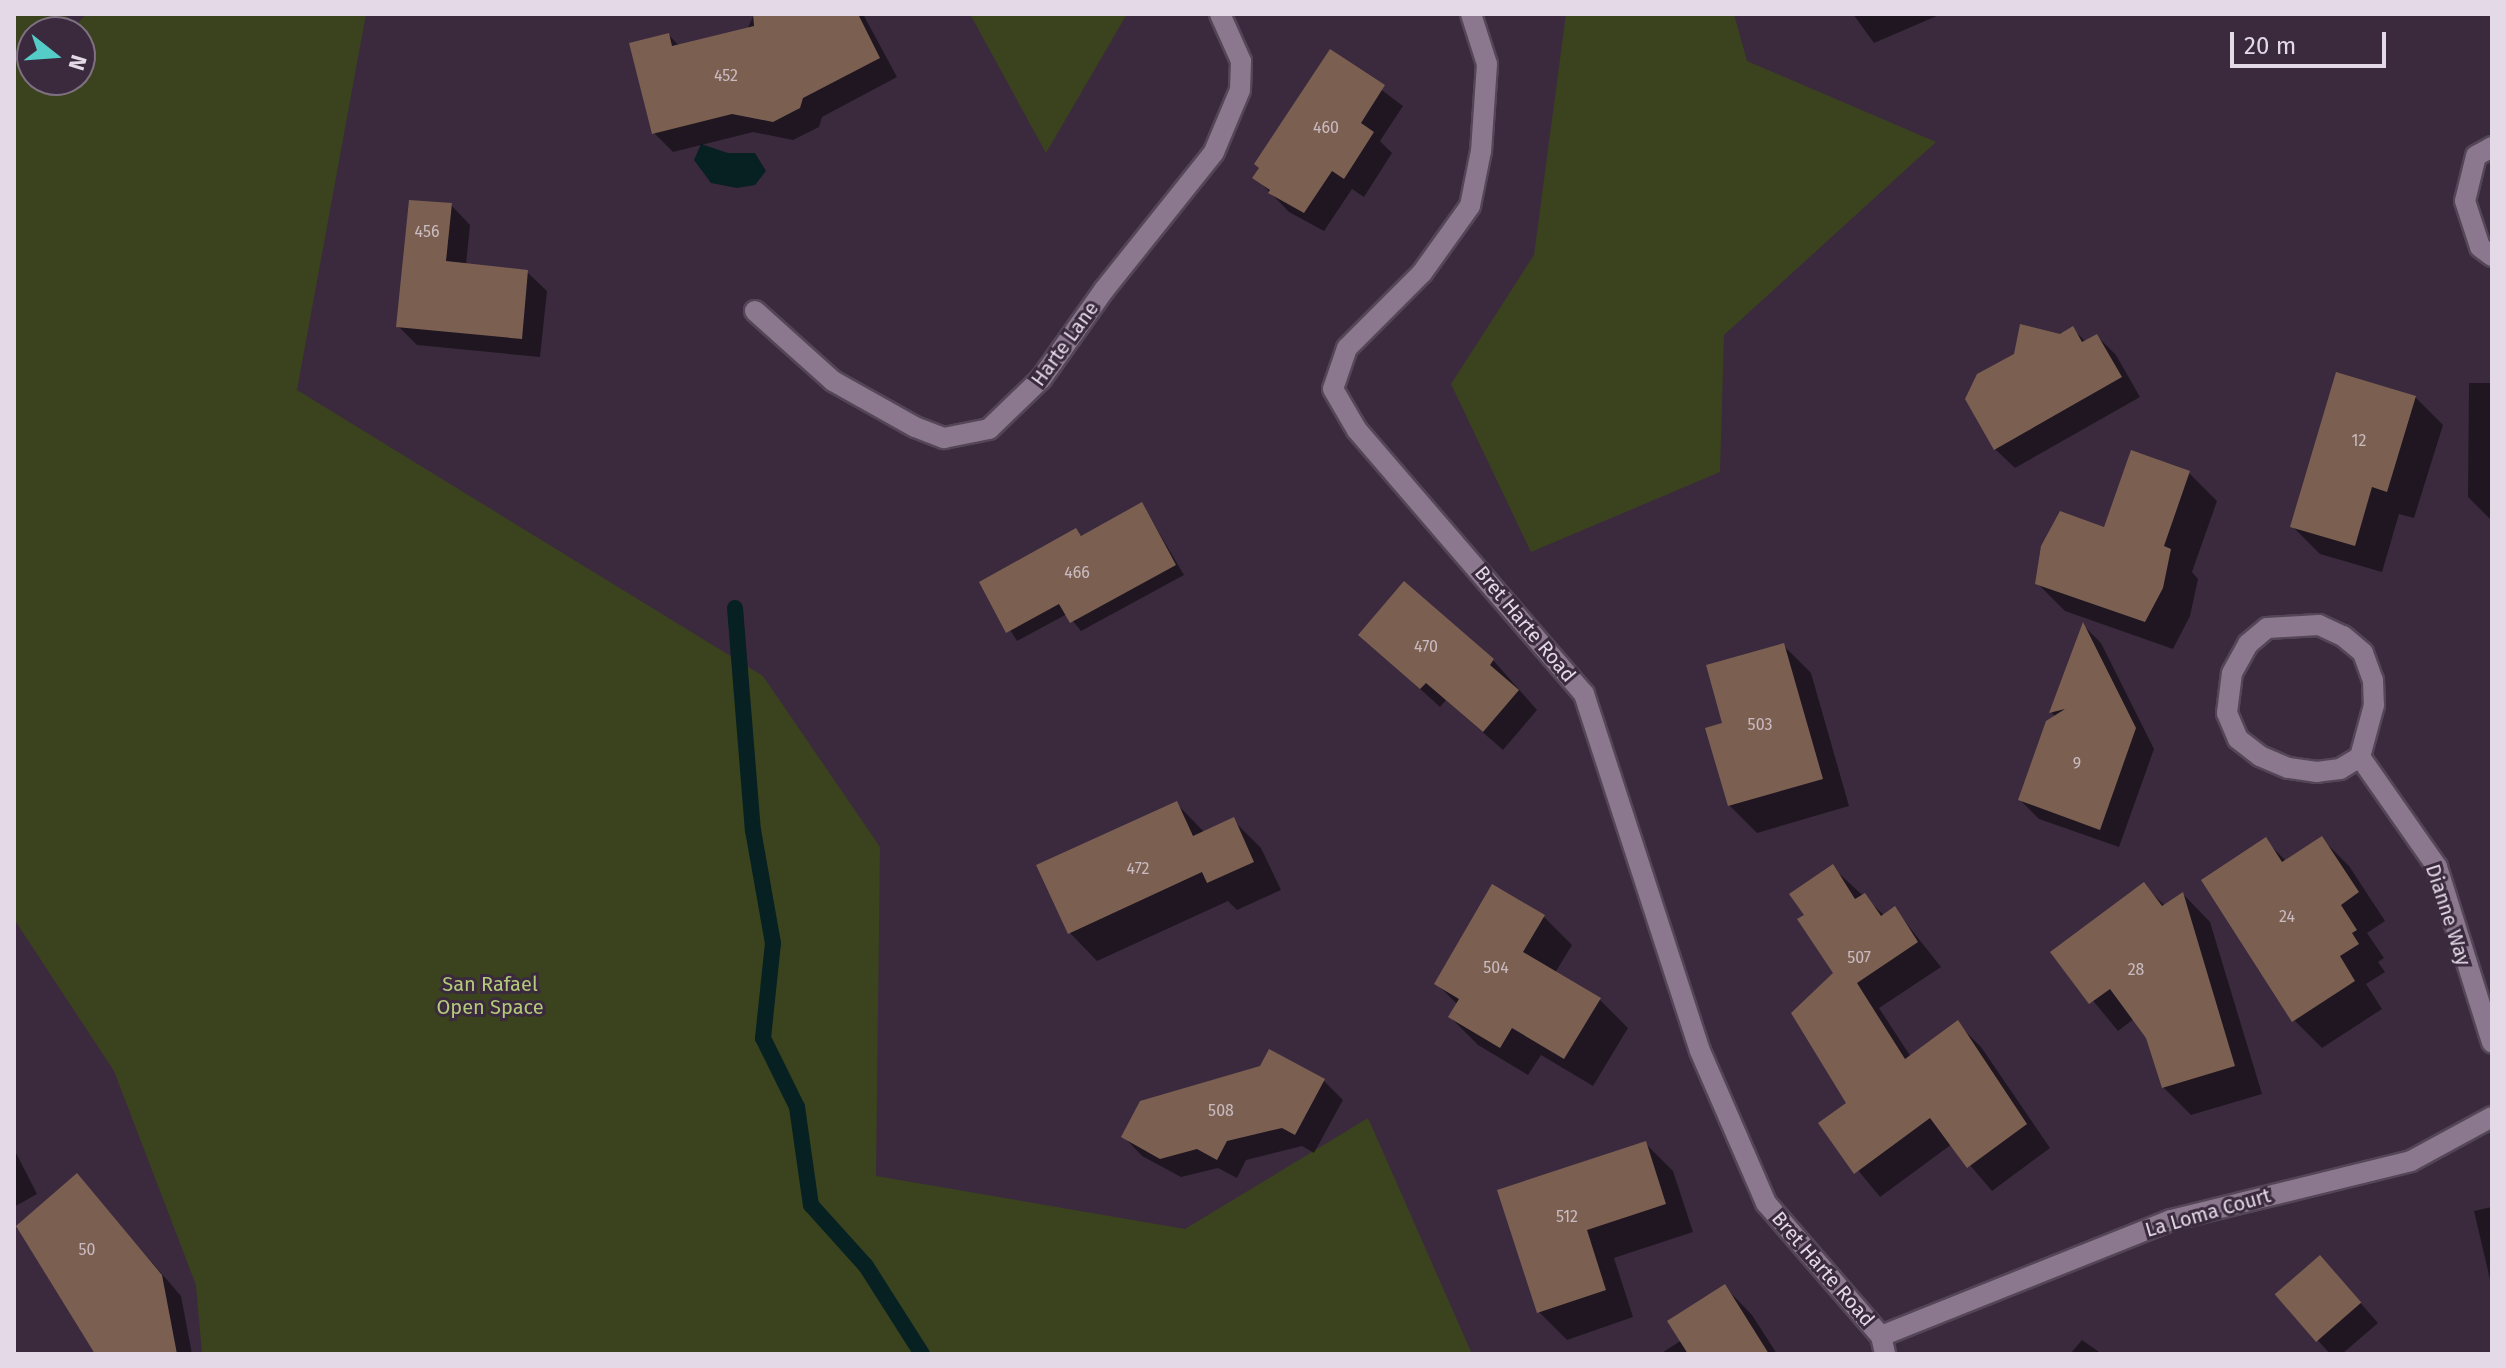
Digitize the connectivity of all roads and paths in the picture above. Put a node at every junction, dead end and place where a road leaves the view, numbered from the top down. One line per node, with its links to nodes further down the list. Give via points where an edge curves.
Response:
1 (1220, 14): 5 (street, Harte Lane, via 1241,61 1240,90 1214,152 1041,379 989,429 944,438 915,427 833,381)
2 (1471, 14): 9 (street, Bret Harte Road, via 1487,64 1481,151 1470,206 1422,273 1347,348 1333,389 1357,430 1584,694 1700,1051 1766,1203)
3 (2492, 147): 4 (street, via 2476,156 2465,201 2480,247)
4 (2492, 256)
5 (755, 311)
6 (2360, 757): 6 (street, via 2374,705 2373,680 2363,653 2319,625 2267,628 2248,644 2232,673 2227,713 2238,739 2288,768 2340,769); 7 (street, Dianne Way, via 2437,867)
7 (2492, 1043)
8 (2492, 1117): 9 (street, La Loma Court, via 2411,1161 2171,1220)
9 (1883, 1345)

